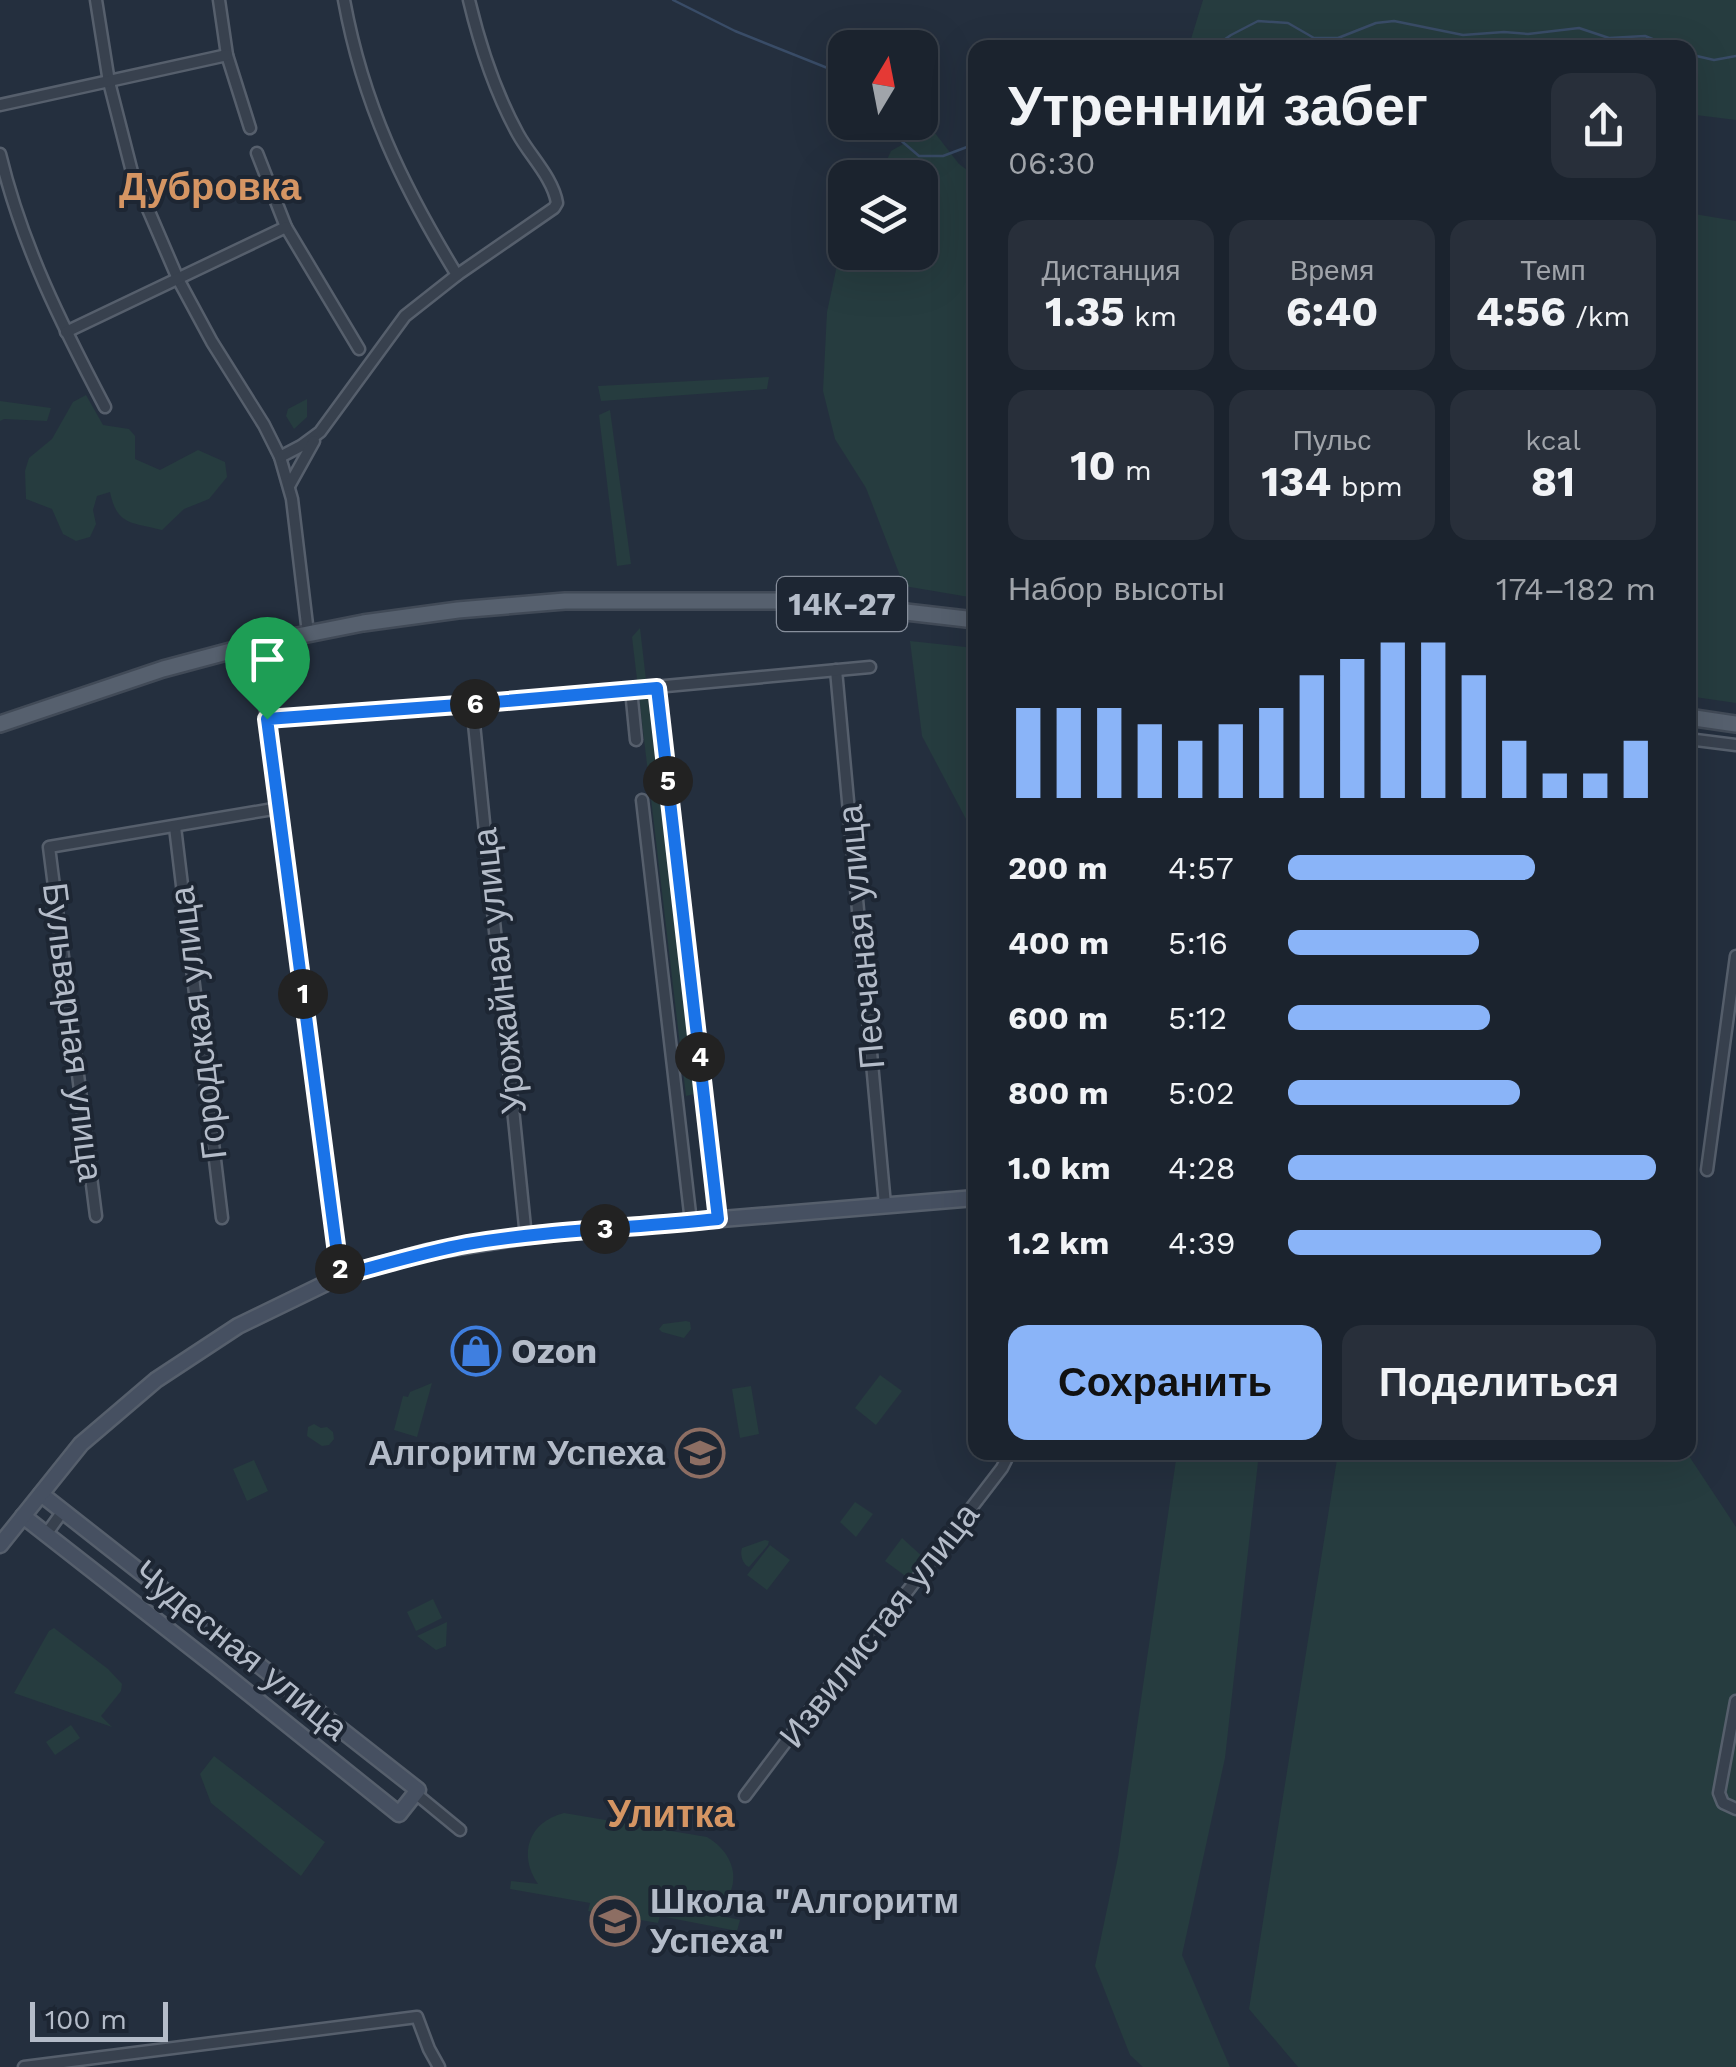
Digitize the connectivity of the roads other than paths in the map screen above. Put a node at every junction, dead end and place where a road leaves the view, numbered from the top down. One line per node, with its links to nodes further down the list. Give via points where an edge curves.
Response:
1 (96, 0): 6 (street)
2 (219, 0): 5 (street)
3 (344, 0): 12 (street, via 377,122)
4 (469, 0): 12 (street, via 491,74 556,196 554,208)
5 (228, 55): 6 (street); 8 (street)
6 (109, 82): 7 (street); 13 (street, via 132,172)
7 (0, 106)
8 (250, 128)
9 (257, 153): 11 (street)
10 (0, 154): 14 (street, via 21,227)
11 (286, 227): 13 (street); 15 (street)
12 (457, 274): 17 (street, via 405,316)
13 (178, 279): 14 (street); 18 (street)
14 (66, 332): 16 (street)
15 (359, 349)
16 (106, 408)
17 (320, 432): 18 (street); 19 (street)
18 (280, 457): 19 (street)
19 (290, 486): 21 (street)
20 (968, 619): 21 (main road, 14К-27, via 811,601 564,601)
21 (308, 633): 22 (main road, 14К-27)
22 (257, 644): 29 (street); 30 (main road, 14К-27)
23 (870, 667): 24 (street)
24 (836, 670): 25 (street); 41 (street, Песчаная улица)
25 (657, 688): 26 (street); 44 (street)
26 (631, 690): 27 (street); 32 (street)
27 (472, 704): 29 (street); 46 (street, Урожайная улица)
28 (1696, 718): 31 (main road)
29 (267, 719): 36 (street)
30 (0, 724)
31 (1736, 724)
32 (636, 740)
33 (1696, 740): 34 (street)
34 (1736, 745)
35 (642, 800): 45 (street)
36 (278, 808): 37 (street); 47 (street)
37 (176, 828): 42 (street, Бульварная улица, via 49,847); 43 (street, Городская улица)
38 (1736, 956): 39 (street)
39 (1708, 1170)
40 (968, 1198): 41 (street)
41 (886, 1204): 44 (street)
42 (96, 1216)
43 (222, 1218)
44 (718, 1219): 45 (street)
45 (691, 1222): 46 (street)
46 (526, 1236): 47 (street)
47 (340, 1276): 49 (street, via 238,1326 156,1380 81,1444)
48 (1006, 1460): 56 (street, Извилистая улица)
49 (41, 1494): 50 (street, Чудесная улица); 51 (street)
50 (62, 1511): 52 (street); 55 (street, Чудесная улица)
51 (23, 1516): 52 (street, Чудесная улица); 53 (street)
52 (47, 1533): 55 (street, Чудесная улица, via 399,1814)
53 (0, 1545)
54 (1736, 1701): 57 (street, via 1719,1793 1723,1804)
55 (415, 1793): 58 (street, Чудесная улица)
56 (745, 1796)
57 (1736, 1809)
58 (460, 1830)
59 (24, 2067): 60 (street, via 418,2018)
60 (439, 2067)

